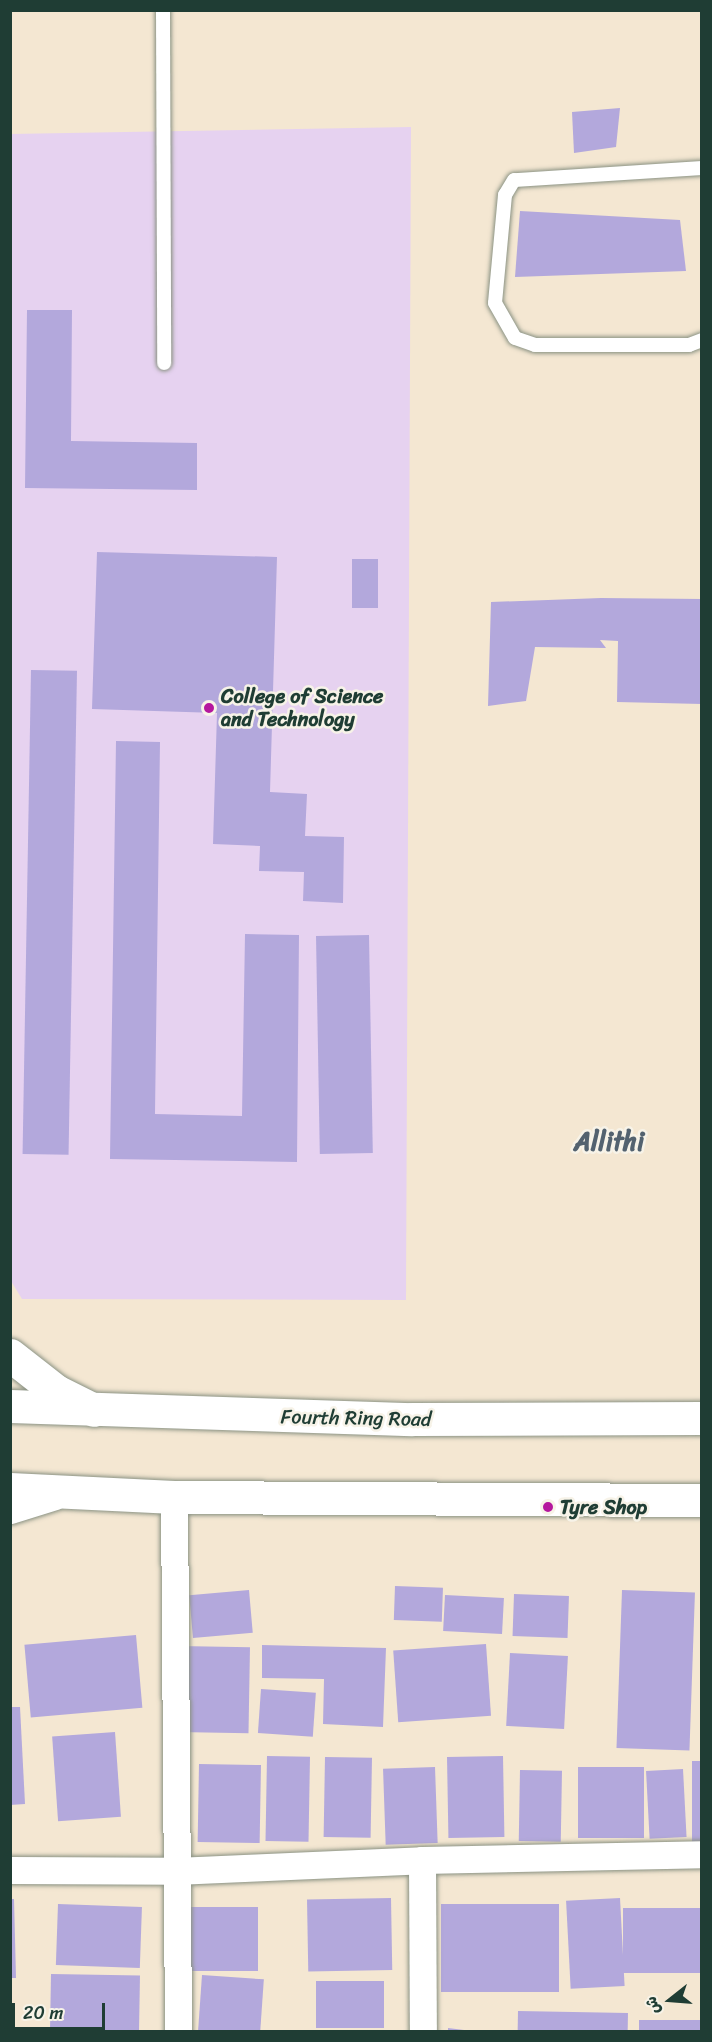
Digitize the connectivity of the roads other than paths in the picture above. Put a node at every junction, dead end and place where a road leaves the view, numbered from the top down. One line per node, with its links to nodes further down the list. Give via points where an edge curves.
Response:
1 (163, 10): 4 (lane)
2 (702, 168): 3 (lane, via 514,180 505,195 495,303 515,338 535,345 689,345)
3 (702, 340)
4 (164, 363)
5 (10, 1355): 7 (main road, via 56,1391)
6 (10, 1407): 7 (main road, Fourth Ring Road)
7 (98, 1412): 8 (main road, Fourth Ring Road, via 412,1419)
8 (702, 1418)
9 (10, 1489): 10 (main road)
10 (66, 1493): 11 (main road); 13 (street)
11 (174, 1497): 12 (main road); 17 (street)
12 (702, 1500)
13 (10, 1510)
14 (702, 1854): 15 (street)
15 (422, 1860): 17 (street); 19 (street)
16 (10, 1870): 17 (street)
17 (175, 1871): 18 (street)
18 (178, 2031)
19 (423, 2031)

